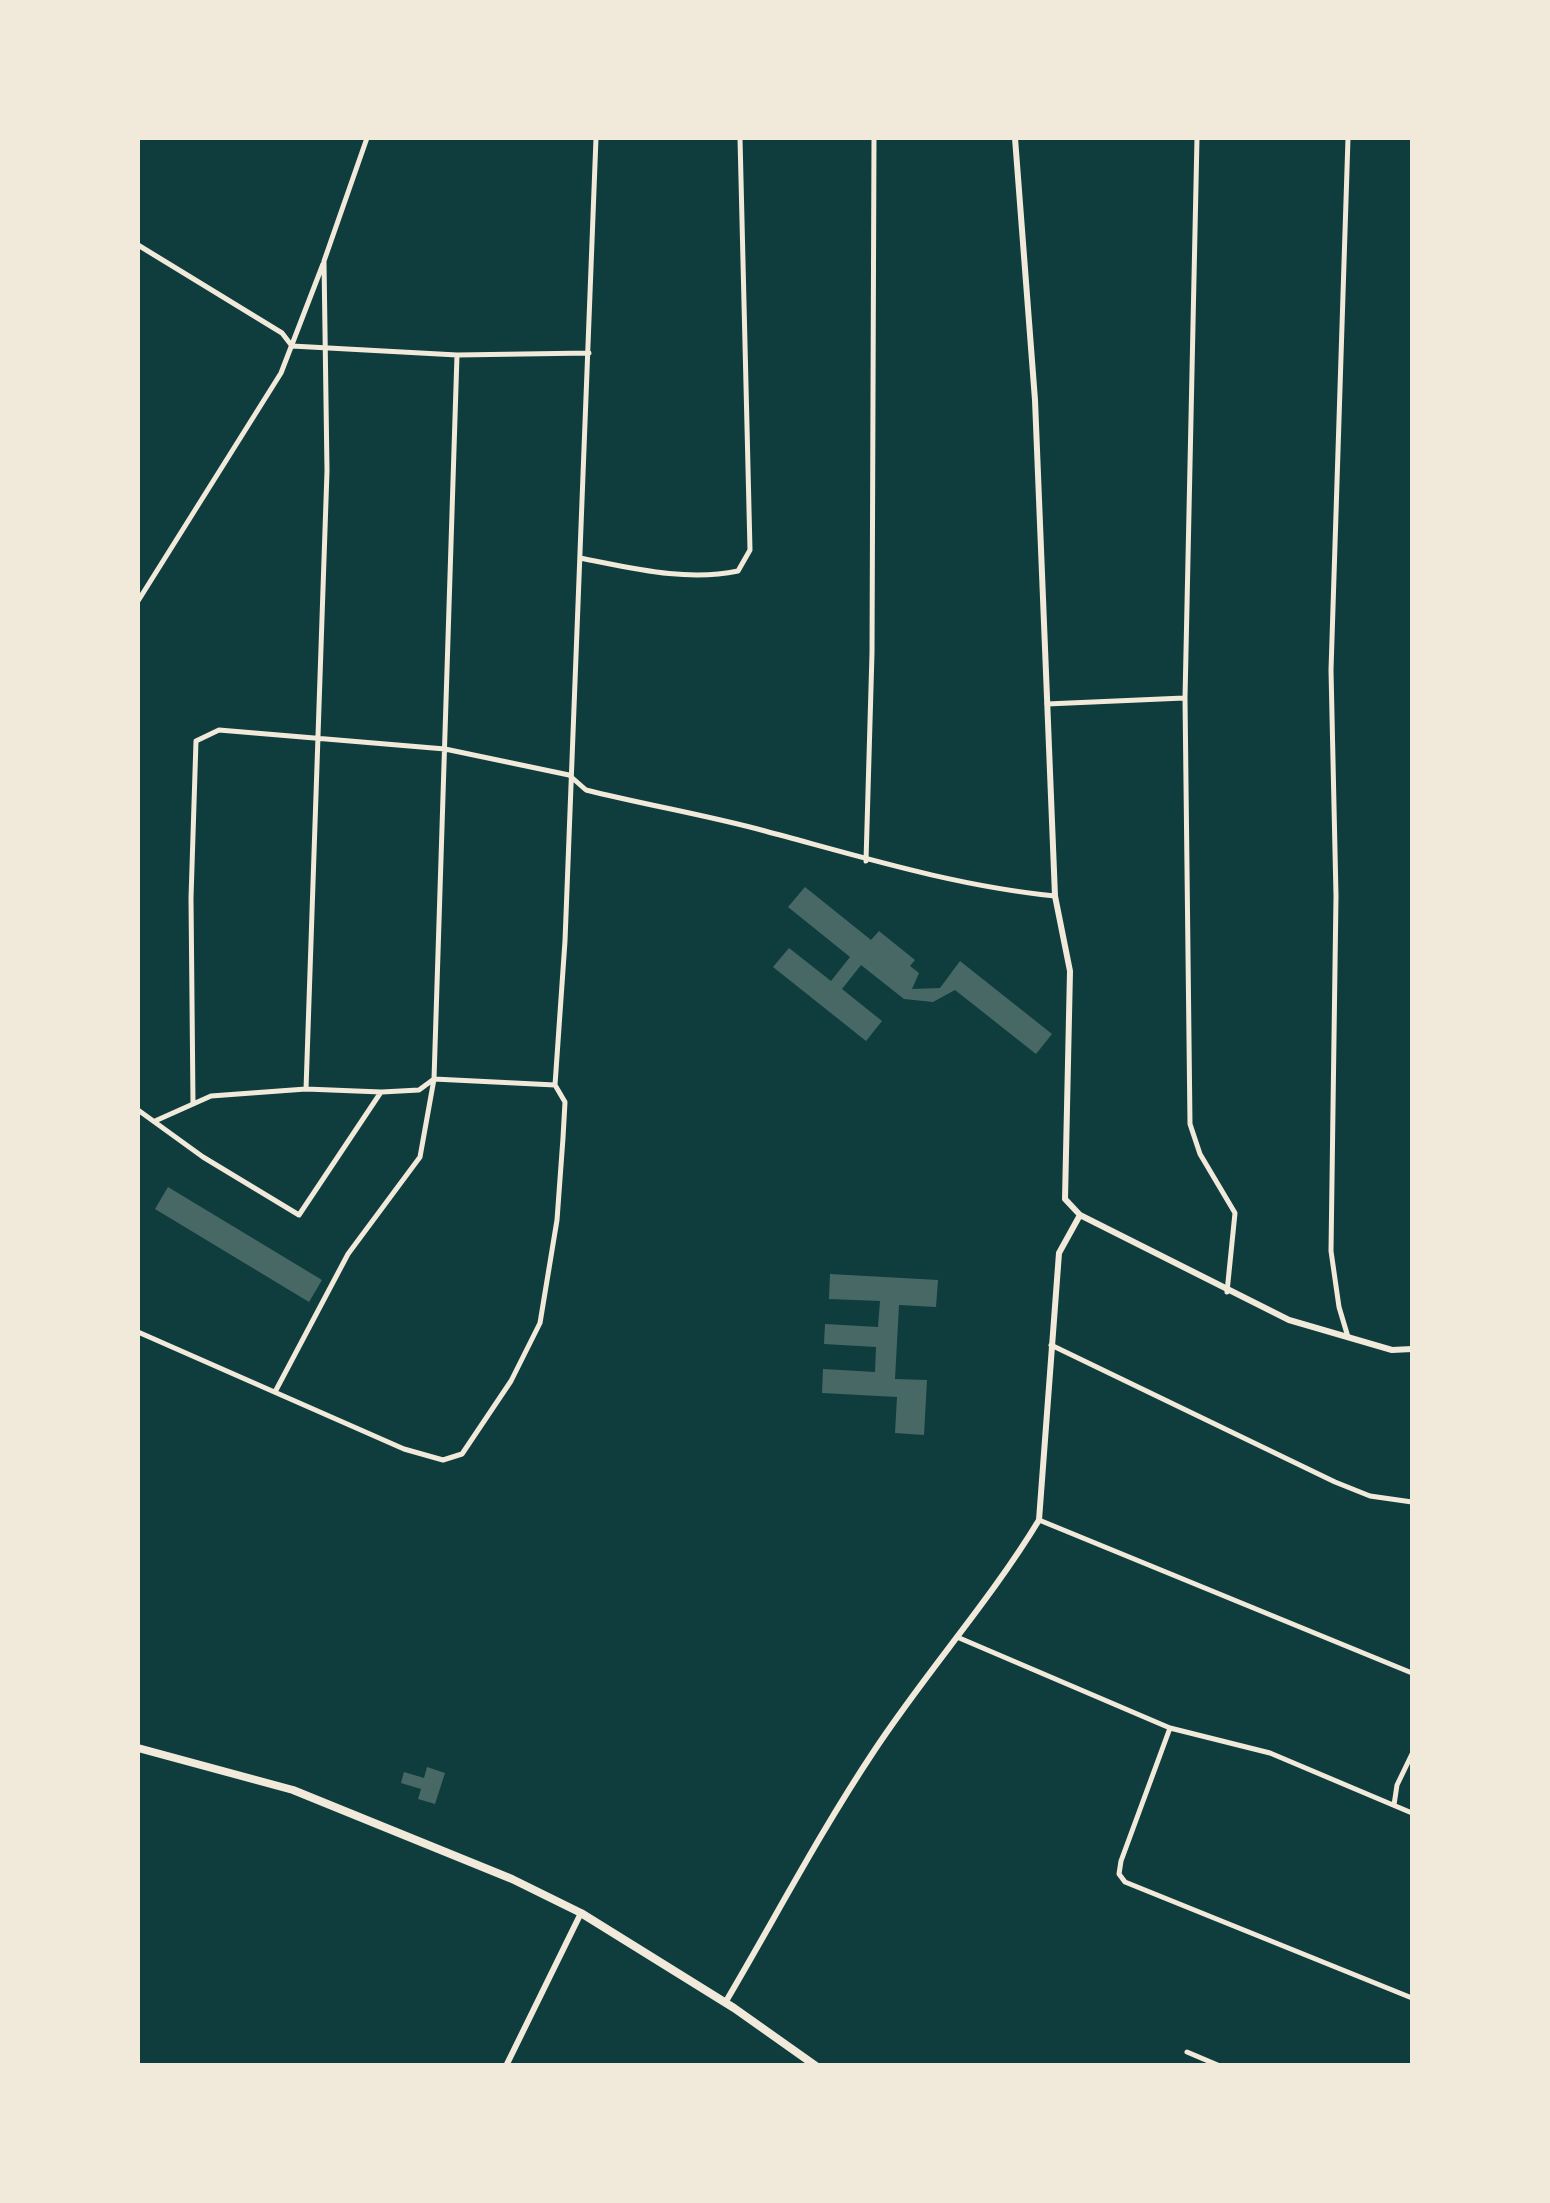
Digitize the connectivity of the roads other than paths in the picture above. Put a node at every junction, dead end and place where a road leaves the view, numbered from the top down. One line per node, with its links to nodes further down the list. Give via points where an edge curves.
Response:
1 (367, 138): 9 (street)
2 (596, 138): 12 (street)
3 (740, 138): 14 (street, via 750,550 738,572 719,575)
4 (874, 138): 21 (street)
5 (1015, 138): 17 (street, via 1035,400)
6 (1197, 138): 16 (street)
7 (1348, 138): 33 (street, via 1331,670 1331,1251)
8 (138, 245): 10 (street, via 282,332)
9 (324, 262): 10 (street); 11 (street)
10 (292, 346): 11 (street); 15 (street)
11 (328, 350): 13 (street); 18 (street)
12 (589, 353): 13 (street); 14 (street)
13 (458, 355): 19 (street)
14 (580, 558): 20 (street)
15 (138, 601)
16 (1185, 698): 17 (street); 31 (street, via 1190,1124 1235,1212)
17 (1047, 704): 22 (street)
18 (318, 736): 19 (street); 25 (street); 27 (street, via 219,730 196,741)
19 (445, 750): 20 (street); 23 (street)
20 (569, 776): 21 (street, via 586,790); 24 (street)
21 (866, 861): 22 (street, via 987,890)
22 (1055, 896): 30 (street, via 1070,971 1065,1199)
23 (434, 1079): 24 (street); 26 (street, via 420,1090); 36 (street, via 420,1157 348,1254)
24 (554, 1085): 36 (street, via 565,1102 540,1323 478,1437 462,1454 443,1460 404,1450)
25 (306, 1089): 26 (street); 27 (street, via 211,1096)
26 (380, 1092): 29 (street, via 299,1215)
27 (193, 1104): 29 (street)
28 (138, 1110): 29 (street)
29 (156, 1121)
30 (1080, 1215): 31 (street); 34 (street, via 1059,1254)
31 (1227, 1292): 33 (street)
32 (138, 1332): 36 (street)
33 (1349, 1339): 35 (street)
34 (1052, 1344): 37 (street, via 1336,1482); 38 (street)
35 (1412, 1349)
36 (275, 1392)
37 (1412, 1502)
38 (1039, 1520): 39 (street); 40 (street)
39 (954, 1636): 41 (street); 48 (street, via 872,1753)
40 (1412, 1673)
41 (1170, 1728): 44 (street, via 1270,1753); 47 (street, via 1121,1861 1125,1882)
42 (138, 1748): 46 (highway, via 293,1790)
43 (1412, 1754): 44 (street)
44 (1394, 1805): 45 (street)
45 (1412, 1812)
46 (581, 1912): 48 (highway); 50 (street)
47 (1412, 1998)
48 (725, 2003): 51 (highway)
49 (1187, 2052): 52 (street)
50 (506, 2066)
51 (816, 2066)
52 (1220, 2066)

